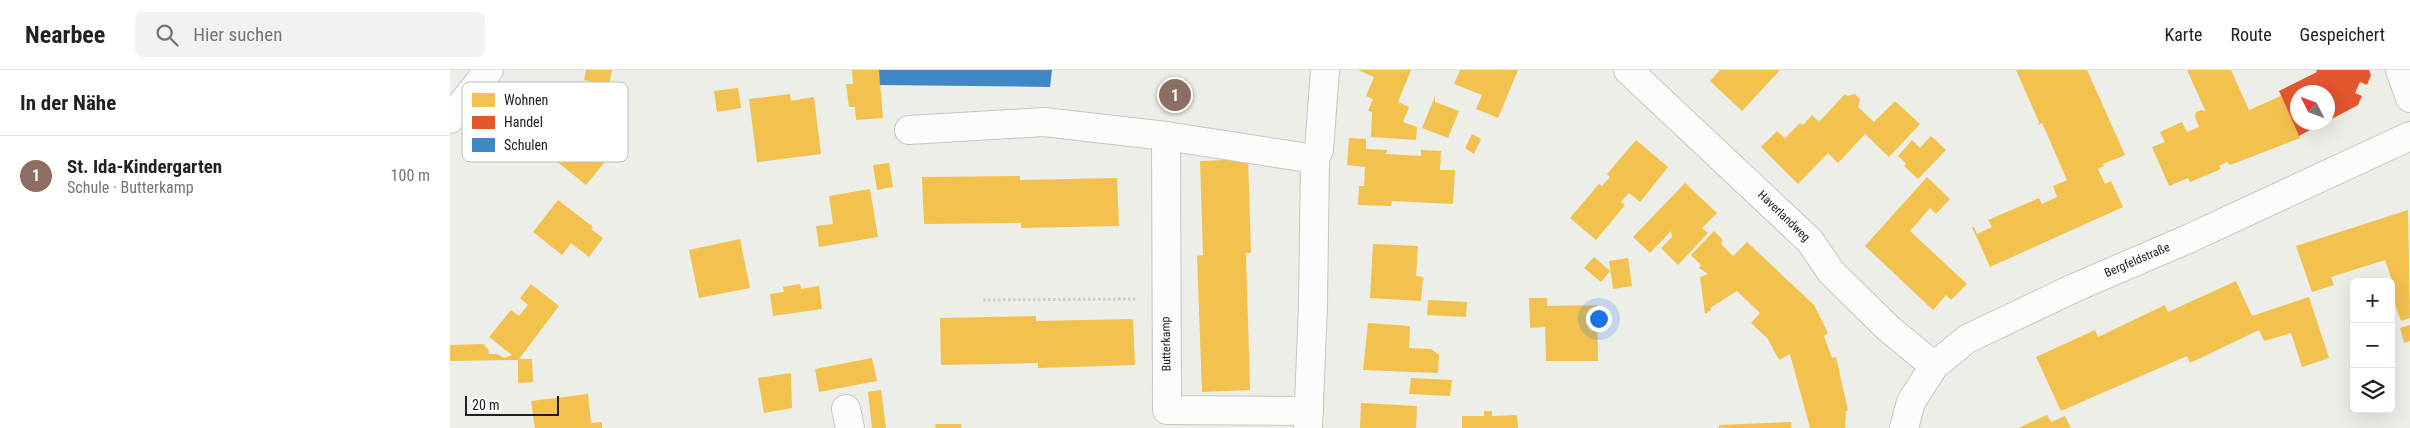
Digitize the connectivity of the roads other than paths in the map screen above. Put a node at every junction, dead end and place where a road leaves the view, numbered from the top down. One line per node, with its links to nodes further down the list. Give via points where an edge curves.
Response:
1 (489, 70): 5 (street)
2 (1324, 70): 12 (street, Butterkamp, via 1319,150)
3 (1628, 70): 13 (street, Haverlandweg, via 1810,241 1831,272 1867,307)
4 (2400, 70): 6 (street)
5 (479, 82)
6 (2410, 98)
7 (462, 104): 8 (street)
8 (450, 119)
9 (910, 130): 10 (street, via 1044,122)
10 (1166, 136): 12 (street); 14 (street, Butterkamp, via 1166,410)
11 (2410, 136): 13 (street, Bergfeldstraße, via 1967,339)
12 (1315, 159): 14 (street, Butterkamp)
13 (1934, 366): 15 (street, Bergfeldstraße, via 1911,402)
14 (1309, 419)
15 (1904, 428)

